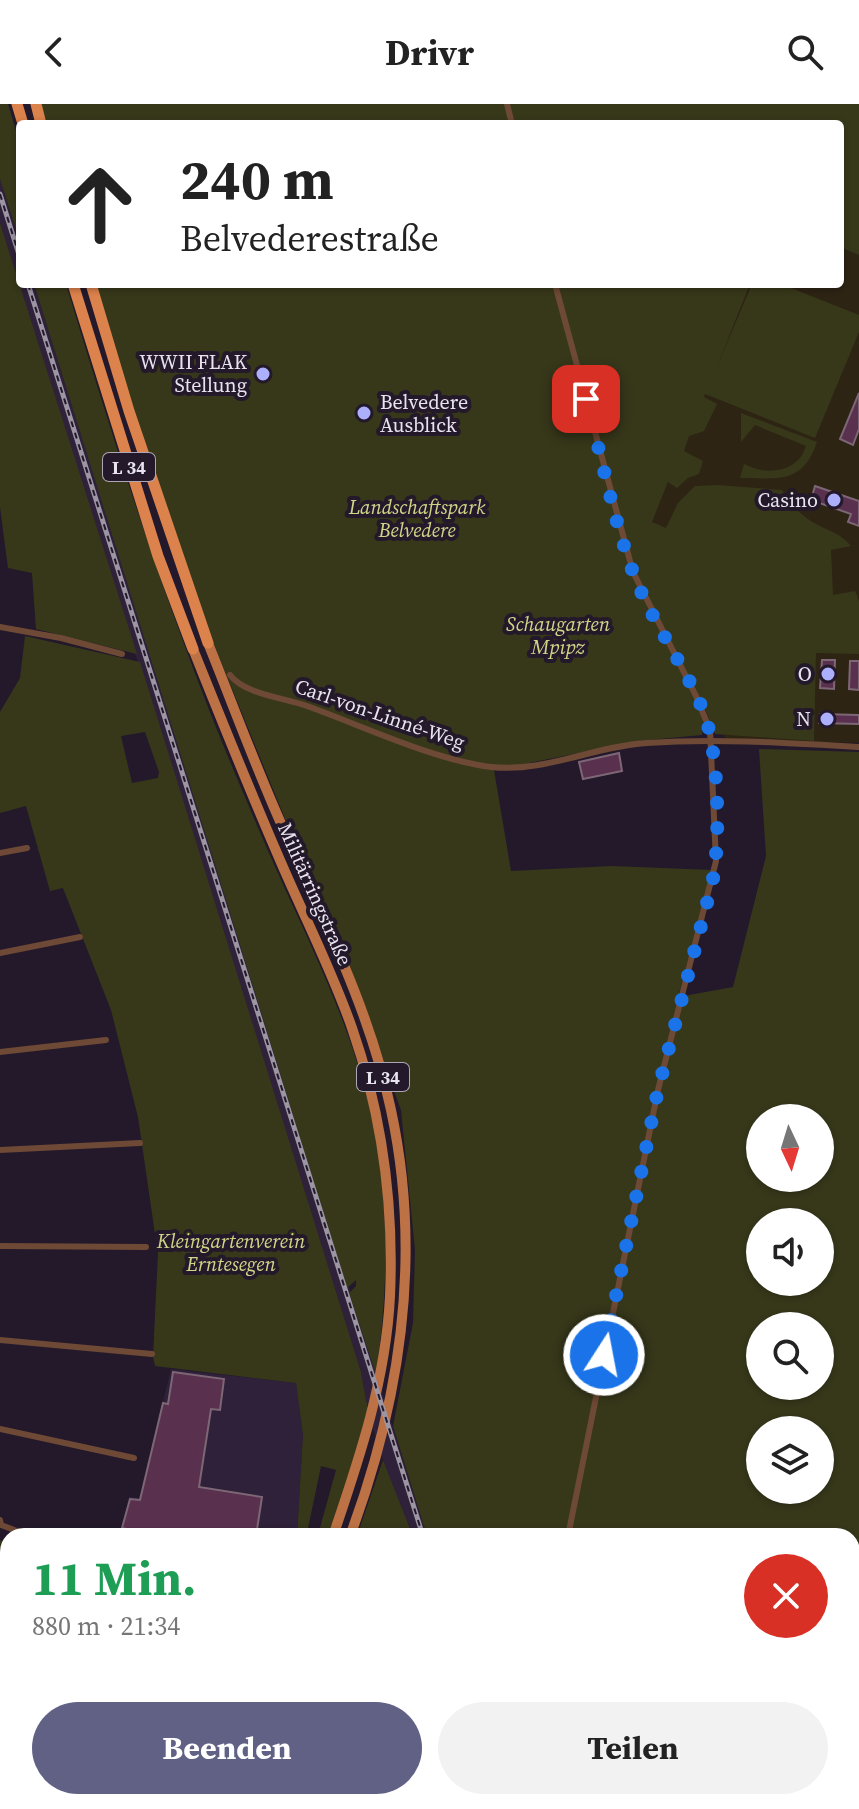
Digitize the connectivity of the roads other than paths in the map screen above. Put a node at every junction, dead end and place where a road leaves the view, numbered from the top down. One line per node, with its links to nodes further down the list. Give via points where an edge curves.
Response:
1 (74, 288): 6 (highway, Militärringstraße / L 34, via 153,541)
2 (92, 288): 5 (highway, Militärringstraße / L 34)
3 (556, 288): 9 (street, via 633,572 700,704)
4 (0, 627): 7 (street)
5 (208, 643): 26 (main road, Militärringstraße / L 34, via 366,1022 400,1159 406,1241 399,1351 377,1459)
6 (193, 649): 25 (main road, Militärringstraße / L 34, via 351,1027 384,1158 391,1243 384,1348 372,1412)
7 (122, 654)
8 (230, 675): 9 (street, Carl-von-Linné-Weg, via 236,684 450,758 491,767 520,767 644,743)
9 (712, 742): 10 (street, Carl-von-Linné-Weg); 27 (street, via 716,861 658,1090)
10 (859, 747)
11 (27, 848): 12 (street)
12 (0, 853)
13 (80, 937): 14 (street)
14 (0, 953)
15 (106, 1040): 16 (street)
16 (0, 1052)
17 (140, 1143): 18 (street)
18 (0, 1150)
19 (0, 1246): 20 (street)
20 (146, 1247)
21 (0, 1340): 22 (street)
22 (152, 1354)
23 (0, 1429): 24 (street)
24 (134, 1458)
25 (336, 1528)
26 (353, 1528)
27 (570, 1528)

